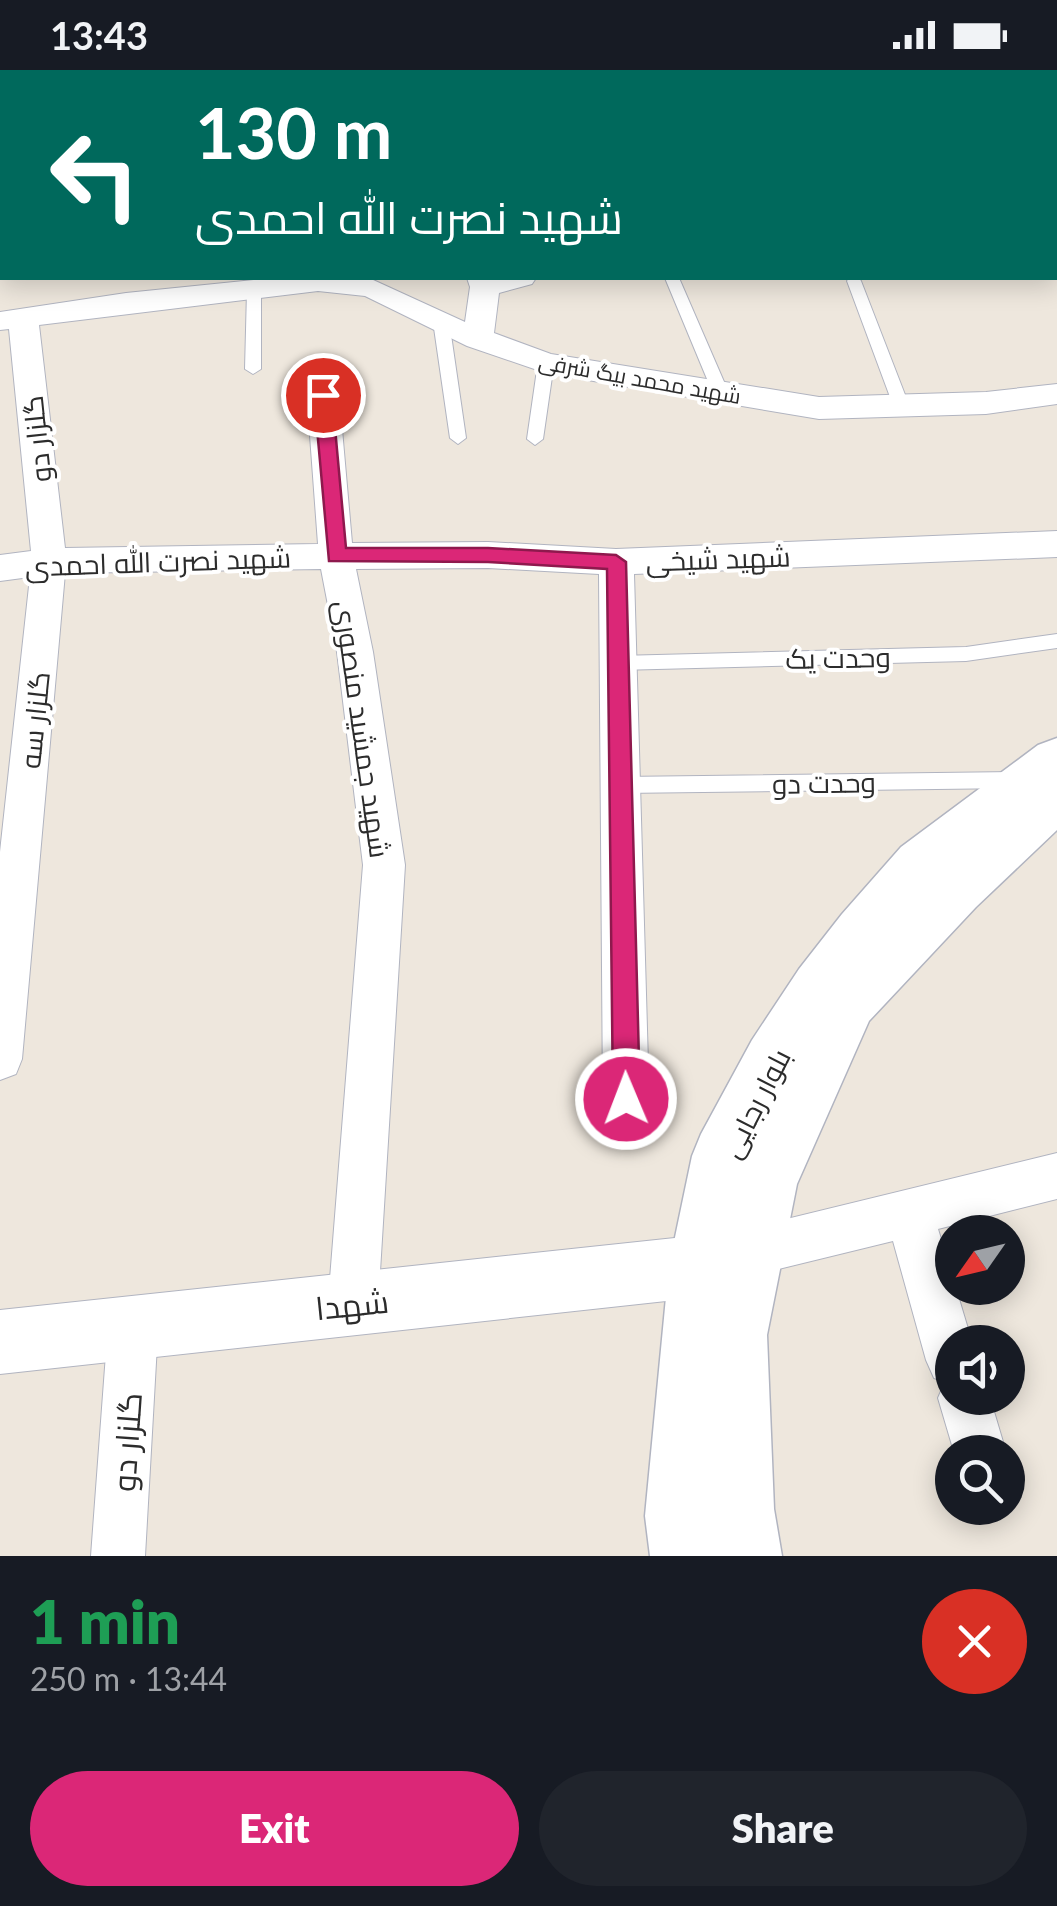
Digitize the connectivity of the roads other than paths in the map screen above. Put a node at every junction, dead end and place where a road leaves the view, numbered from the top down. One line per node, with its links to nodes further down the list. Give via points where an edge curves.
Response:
1 (673, 280): 10 (lane)
2 (483, 282): 7 (street)
3 (854, 282): 13 (lane)
4 (254, 291): 5 (street, شهید محمد بیگ شرفی); 6 (street, شهید محمد بیگ شرفی, via 318,282 370,288); 9 (lane)
5 (12, 320): 18 (street, گلزار دو)
6 (441, 321): 7 (street, شهید محمد بیگ شرفی); 14 (lane)
7 (478, 338): 8 (street, شهید محمد بیگ شرفی)
8 (546, 364): 10 (street, شهید محمد بیگ شرفی); 15 (lane)
9 (254, 369)
10 (720, 392): 13 (street, شهید محمد بیگ شرفی, via 818,408)
11 (1057, 394): 13 (street, شهید محمد بیگ شرفی)
12 (323, 395): 17 (street, شهید جمشید منصوری)
13 (900, 404)
14 (458, 438)
15 (535, 439)
16 (1057, 544): 19 (street, شهید شیخی)
17 (336, 556): 18 (street, شهید نصرت الله احمدی); 19 (street, شهید نصرت الله احمدی); 30 (street, شهید جمشید منصوری, via 384,864)
18 (49, 560): 20 (street, شهید نصرت الله احمدی); 25 (street, گلزار سه)
19 (616, 562): 22 (street, شهید شیخی)
20 (0, 568)
21 (1057, 641): 22 (lane, وحدت یک, via 966,654)
22 (618, 663): 23 (street, شهید شیخی)
23 (621, 785): 24 (lane, وحدت دو); 26 (street, شهید شیخی)
24 (1049, 795): 29 (main road, بلوار رجایی, via 848,1002)
25 (0, 1059)
26 (626, 1099)
27 (1057, 1176): 28 (street)
28 (909, 1213): 29 (street); 31 (street)
29 (726, 1259): 30 (street, شهدا); 35 (main road, بلوار رجایی, via 682,1516); 36 (main road, بلوار رجایی)
30 (354, 1304): 32 (street, شهدا)
31 (942, 1325)
32 (133, 1328): 33 (street, شهدا); 34 (street, گلزار دو)
33 (0, 1342)
34 (118, 1556)
35 (688, 1556)
36 (744, 1556)

